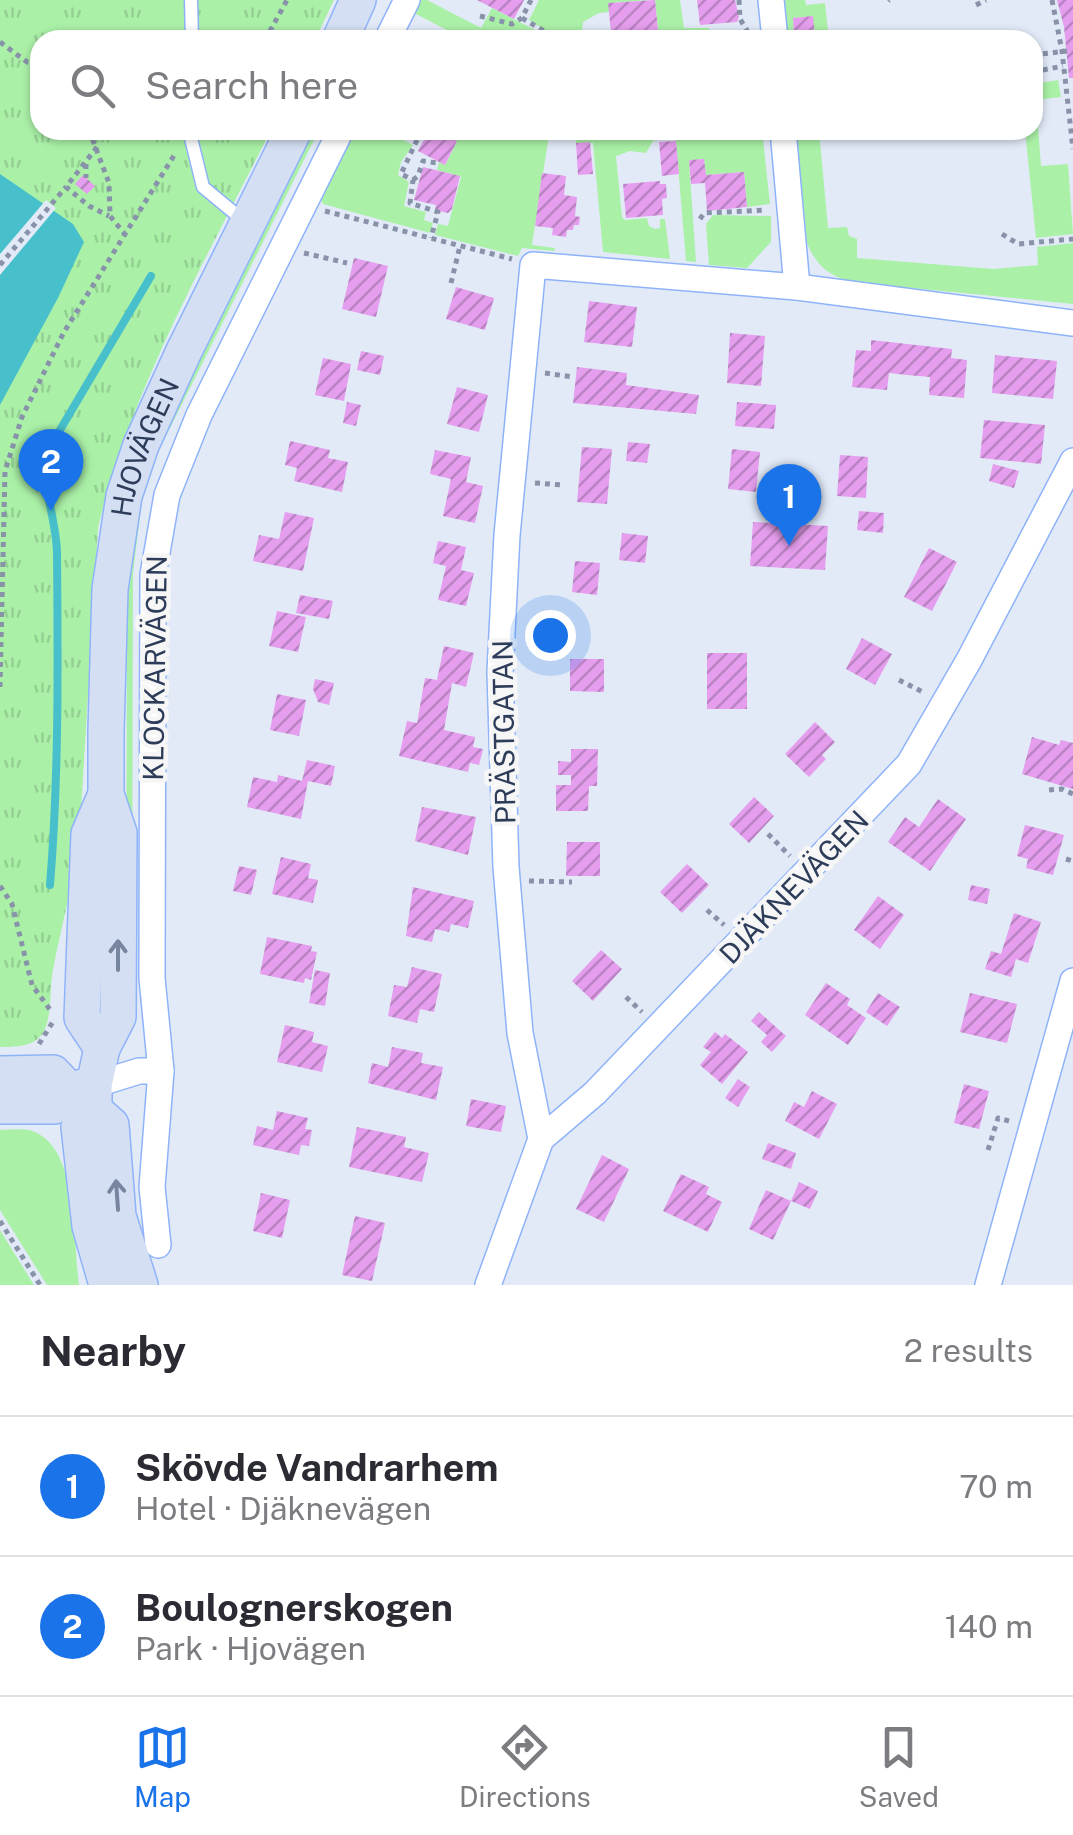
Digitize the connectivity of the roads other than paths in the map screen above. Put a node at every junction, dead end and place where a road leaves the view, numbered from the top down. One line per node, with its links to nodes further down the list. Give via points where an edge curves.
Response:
1 (191, 0): 5 (lane)
2 (358, 0): 6 (main road)
3 (407, 0): 7 (street)
4 (771, 0): 8 (street)
5 (192, 30)
6 (344, 30)
7 (391, 30)
8 (774, 30)
9 (191, 140): 13 (lane, via 202,187)
10 (289, 140): 13 (main road, HJOVÄGEN)
11 (336, 140): 18 (street, KLOCKARVÄGEN, via 199,415 158,533 152,978)
12 (784, 140): 14 (street)
13 (247, 224): 20 (main road, HJOVÄGEN, via 184,350 124,496 110,588 106,794 89,834 82,1018 102,1048)
14 (797, 287): 15 (street); 22 (street, PRÄSTGATAN, via 533,265 500,672 516,997)
15 (1073, 323)
16 (1073, 461): 22 (street, DJÄKNEVÄGEN, via 910,764 595,1093)
17 (1073, 981): 27 (street)
18 (161, 1071): 20 (street, via 140,1072); 23 (street, KLOCKARVÄGEN, via 152,1187)
19 (0, 1074): 20 (main road, via 54,1073)
20 (85, 1095): 21 (main road, via 54,1106); 24 (main road, HJOVÄGEN, via 79,1126 90,1226); 25 (main road, one-way to 20, via 118,1216 111,1125)
21 (0, 1106)
22 (541, 1139): 26 (street, DJÄKNEVÄGEN)
23 (158, 1245)
24 (107, 1285)
25 (140, 1285)
26 (488, 1285)
27 (988, 1285)

